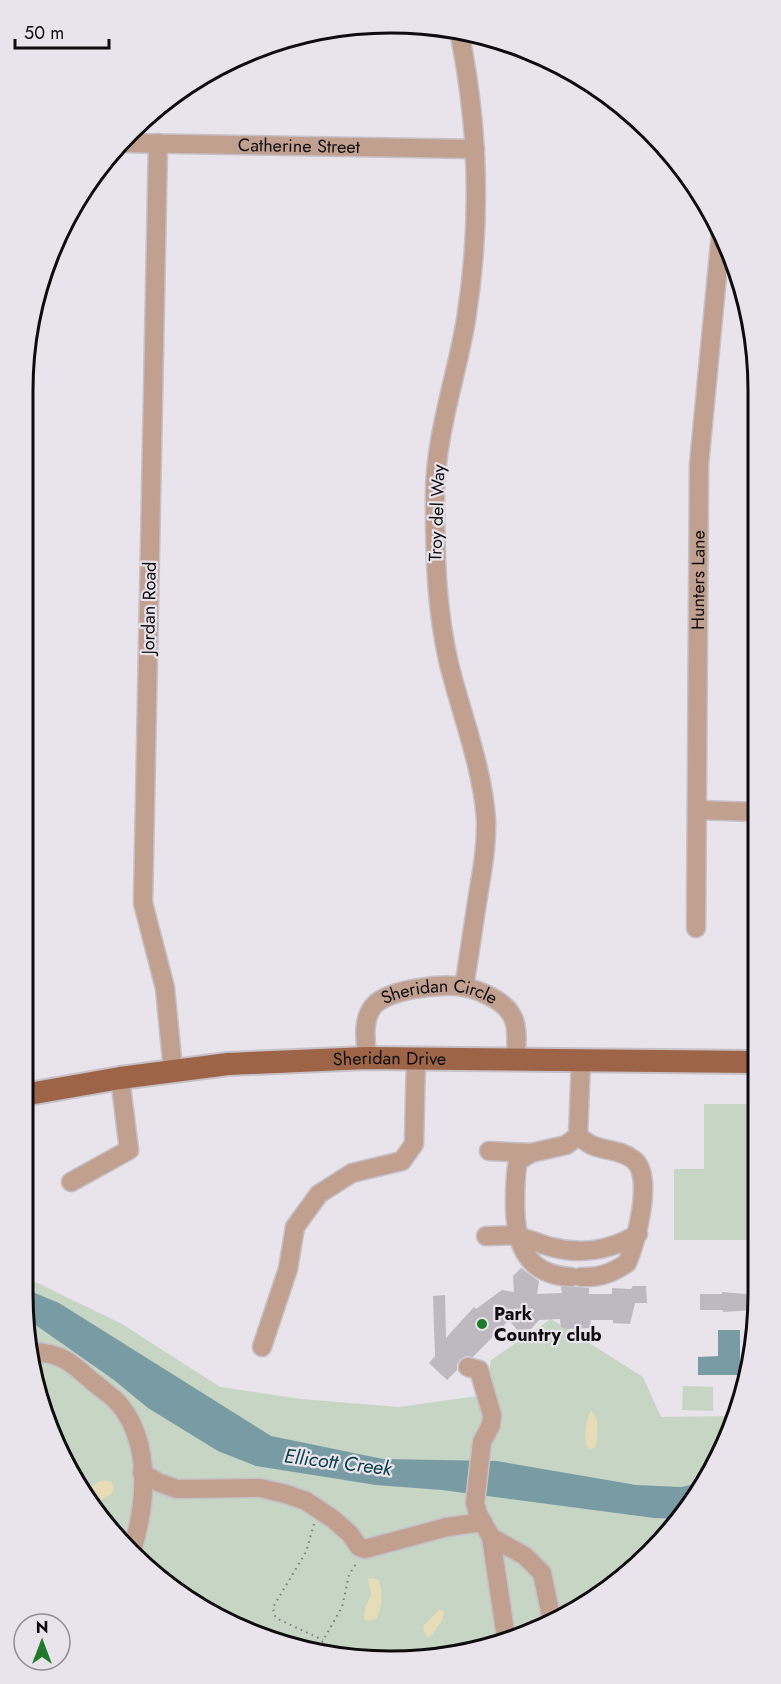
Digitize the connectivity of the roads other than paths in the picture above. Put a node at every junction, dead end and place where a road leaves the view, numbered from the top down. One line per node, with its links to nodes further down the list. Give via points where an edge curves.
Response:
1 (461, 40): 4 (street, Troy del Way)
2 (134, 142): 3 (street, Catherine Street)
3 (158, 143): 4 (street, Catherine Street); 15 (street, Jordan Road, via 143,903 165,988)
4 (475, 149): 9 (street, Troy del Way, via 477,206 472,279 446,409 435,491 435,570 440,612 449,664 481,780 486,819 486,849)
5 (719, 250): 6 (street, Hunters Lane, via 699,465)
6 (697, 810): 7 (street); 8 (street, Hunters Lane)
7 (748, 812)
8 (696, 928)
9 (464, 987): 10 (street, Sheridan Circle, via 433,986 385,997 372,1007 367,1020); 12 (street, Sheridan Circle, via 493,999 513,1016)
10 (367, 1058): 11 (main road, Sheridan Drive); 15 (main road, Sheridan Drive)
11 (416, 1058): 12 (main road, Sheridan Drive); 27 (street, via 414,1144 402,1161 352,1173 319,1194 295,1227 288,1269)
12 (516, 1059): 13 (main road, Sheridan Drive)
13 (581, 1060): 14 (main road, Sheridan Drive); 18 (street)
14 (748, 1062)
15 (174, 1070): 16 (main road, Sheridan Drive)
16 (120, 1078): 17 (main road, Sheridan Drive); 23 (street, via 129,1150)
17 (33, 1093)
18 (578, 1136): 20 (street, via 592,1146); 21 (street, via 566,1145)
19 (489, 1151): 21 (street)
20 (618, 1152): 22 (street); 26 (street, via 635,1160 643,1177 638,1234)
21 (531, 1153): 25 (street, via 518,1161 515,1174)
22 (649, 1153)
23 (71, 1182)
24 (486, 1236): 25 (street)
25 (517, 1236): 26 (street, via 578,1251); 26 (street, via 524,1254 554,1276 596,1278 611,1274 627,1263)
26 (627, 1248)
27 (262, 1347)
28 (38, 1352): 30 (street, via 69,1360 119,1403 142,1450)
29 (468, 1367): 31 (street, via 479,1370 492,1415 483,1442 475,1503)
30 (142, 1473): 31 (street, via 177,1489 260,1488 306,1501 333,1519 365,1550 447,1527); 32 (street)
31 (487, 1529): 33 (street, via 542,1573); 34 (street)
32 (134, 1542)
33 (550, 1613)
34 (505, 1632)

